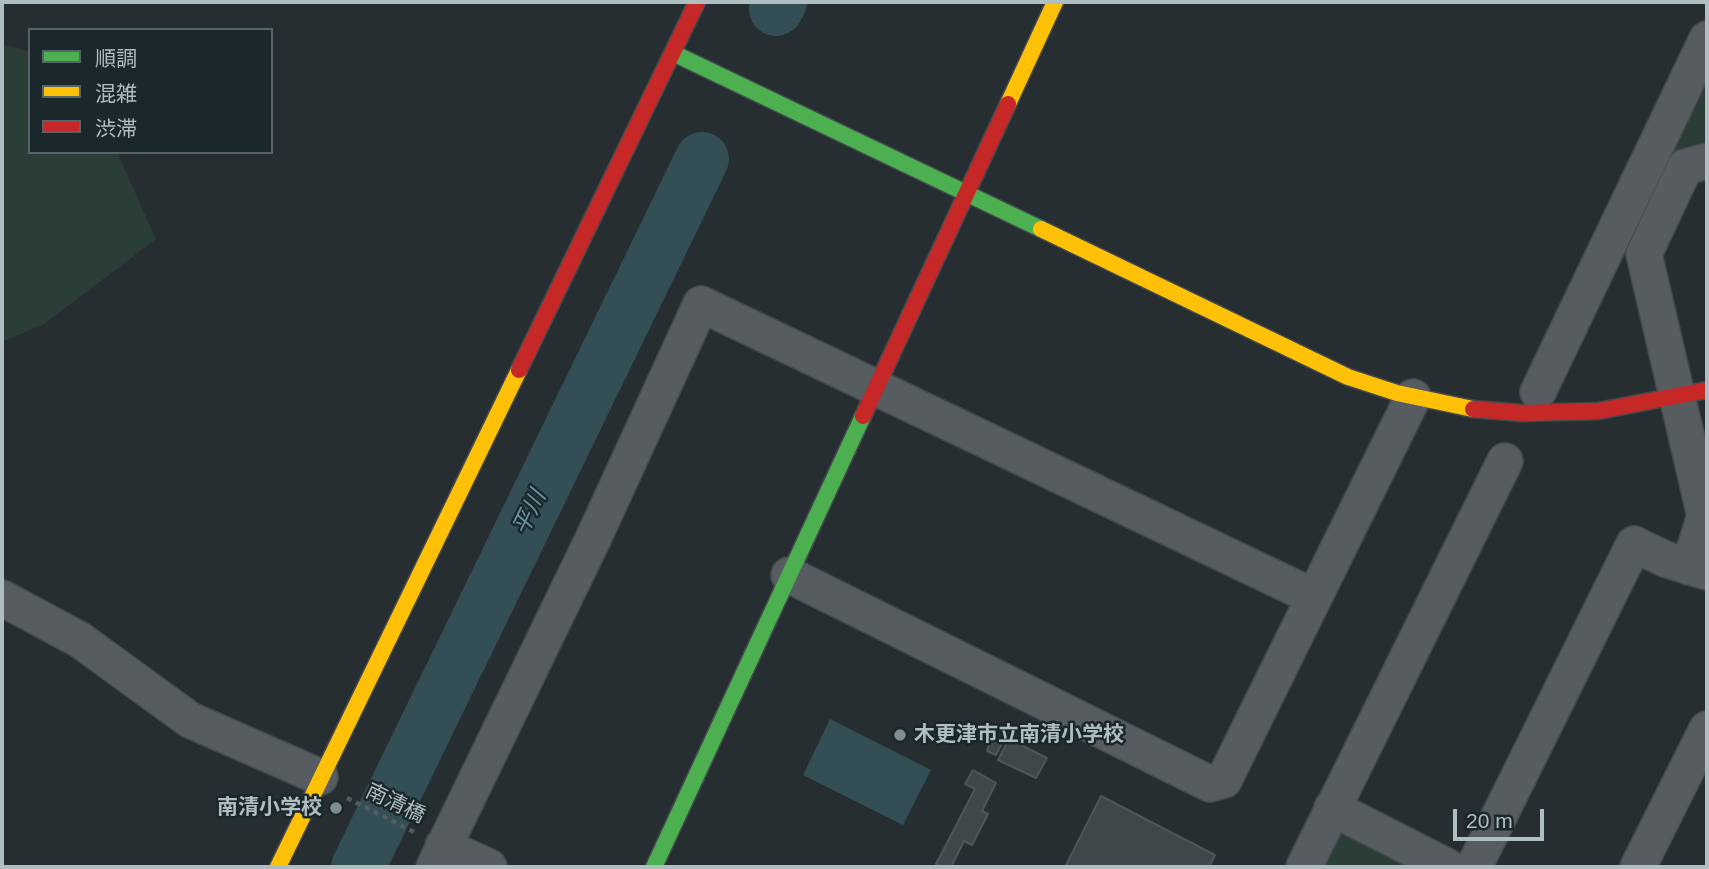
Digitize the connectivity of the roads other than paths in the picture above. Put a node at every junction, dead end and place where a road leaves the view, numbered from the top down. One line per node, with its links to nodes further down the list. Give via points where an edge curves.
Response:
1 (697, 2): 4 (street)
2 (1055, 2): 6 (street)
3 (1707, 39): 8 (street)
4 (673, 52): 6 (street); 17 (street)
5 (1707, 162): 9 (street, via 1685,167 1644,254)
6 (967, 192): 7 (street); 10 (street, via 1348,377)
7 (876, 388): 13 (street); 14 (street); 19 (street, via 701,304 593,539)
8 (1538, 392)
9 (1693, 394): 10 (street, via 1598,411 1522,413 1457,407); 12 (street, via 1706,516)
10 (1413, 397): 14 (street)
11 (1505, 461): 18 (street)
12 (1698, 569): 25 (street, via 1634,544)
13 (789, 575): 14 (street, via 1210,784 1224,780); 22 (street)
14 (1314, 597)
15 (2, 598): 17 (street, via 80,640 190,720)
16 (1707, 729): 26 (street)
17 (320, 777): 20 (street)
18 (1332, 808): 23 (street); 24 (street)
19 (434, 850): 21 (street)
20 (278, 867)
21 (488, 867)
22 (654, 867)
23 (1304, 867)
24 (1448, 867)
25 (1474, 867)
26 (1638, 867)

